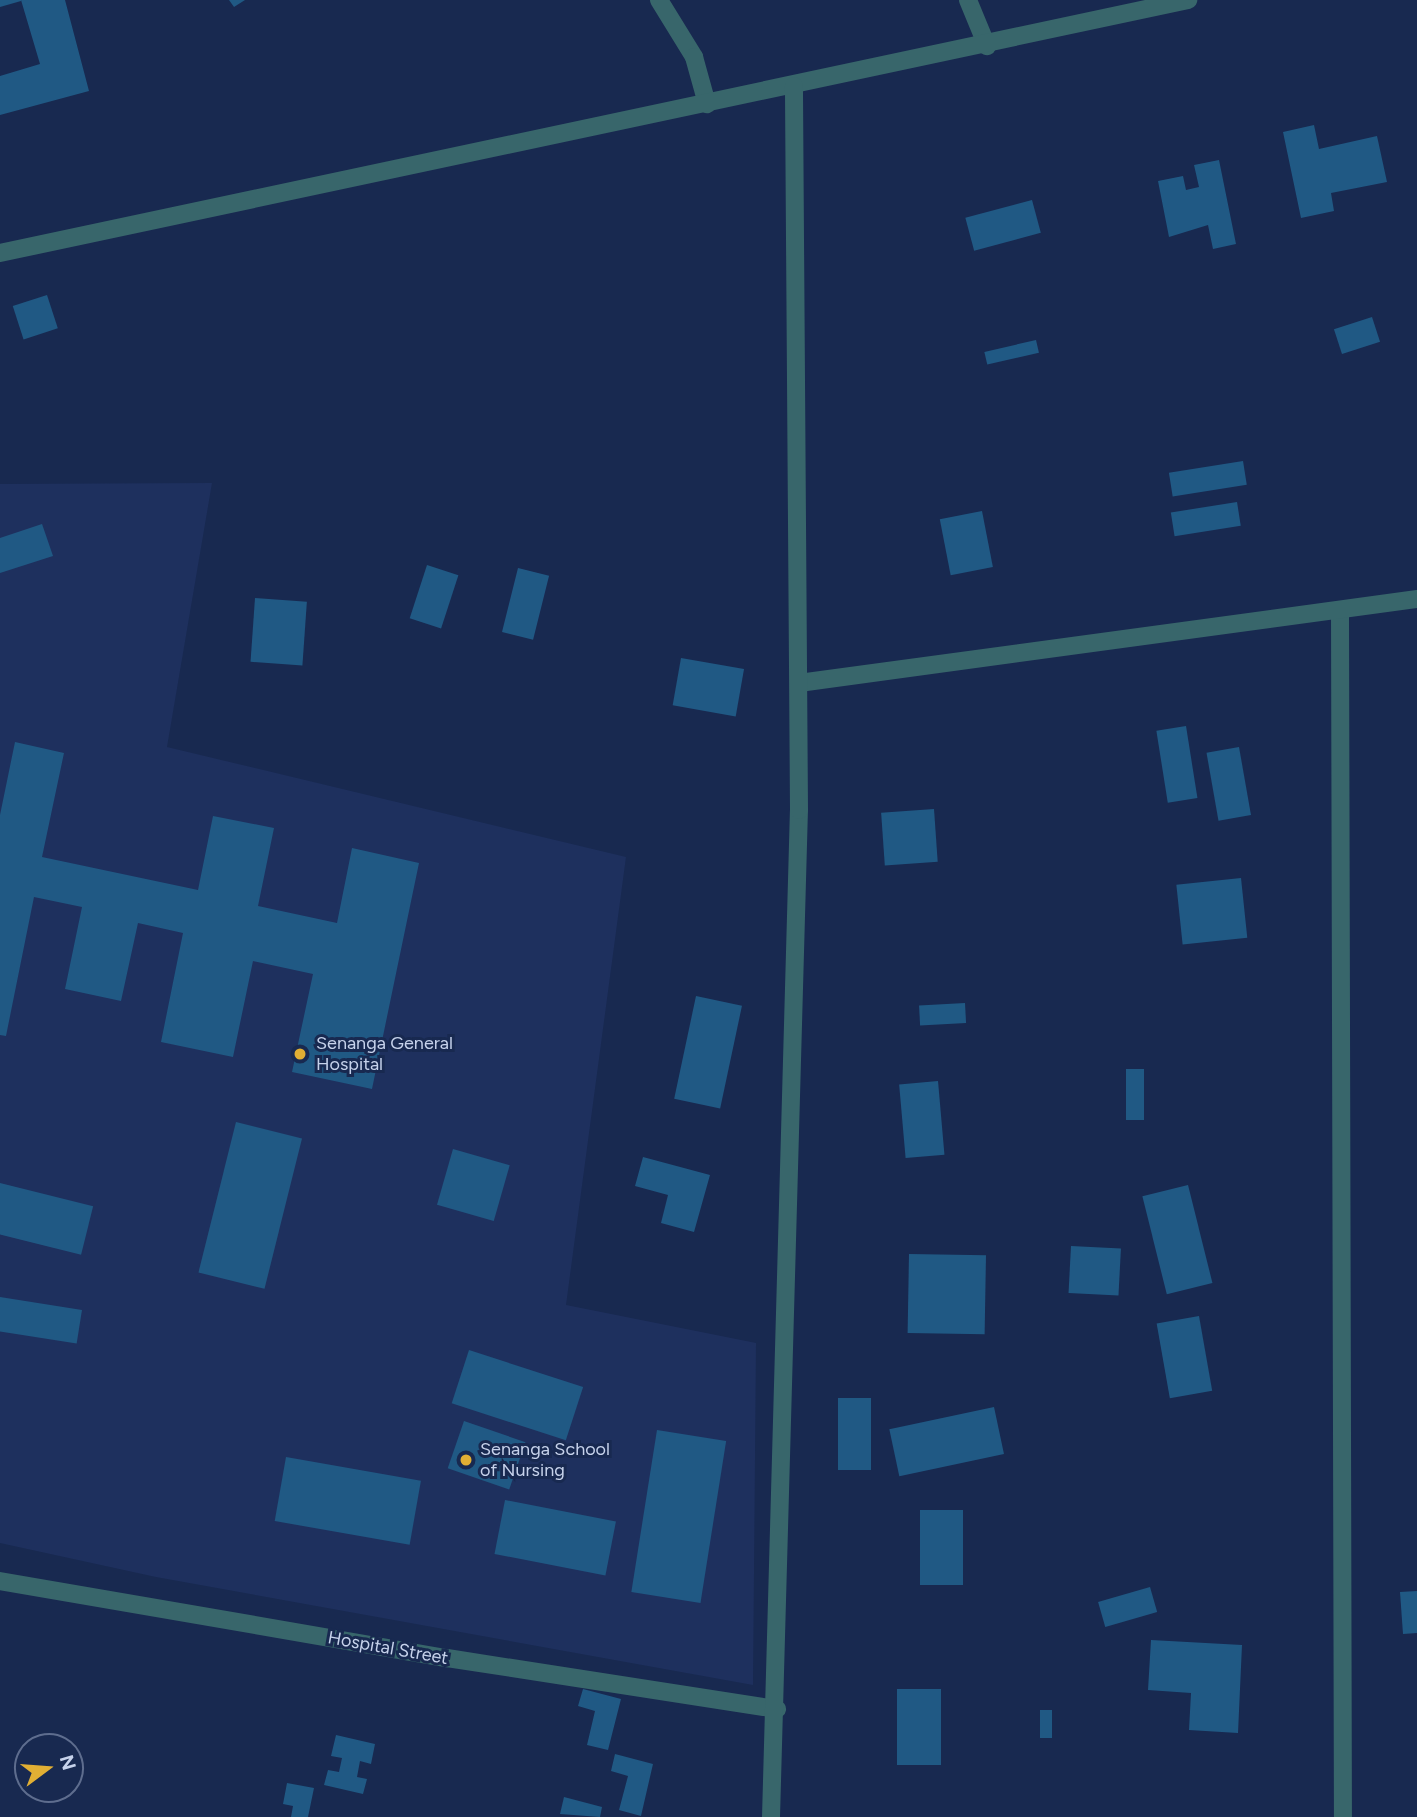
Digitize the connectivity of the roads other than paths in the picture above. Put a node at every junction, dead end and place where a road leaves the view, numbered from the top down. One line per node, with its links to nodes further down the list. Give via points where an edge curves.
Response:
1 (659, 0): 6 (street, via 694,57)
2 (968, 0): 4 (street)
3 (1188, 0): 4 (street)
4 (987, 46): 5 (street)
5 (794, 86): 6 (street); 10 (street)
6 (707, 104): 7 (street)
7 (0, 253)
8 (1417, 599): 9 (street)
9 (1340, 613): 10 (street); 14 (street)
10 (799, 682): 12 (street)
11 (0, 1581): 12 (street, Hospital Street)
12 (777, 1709): 13 (street)
13 (771, 1817)
14 (1343, 1817)

